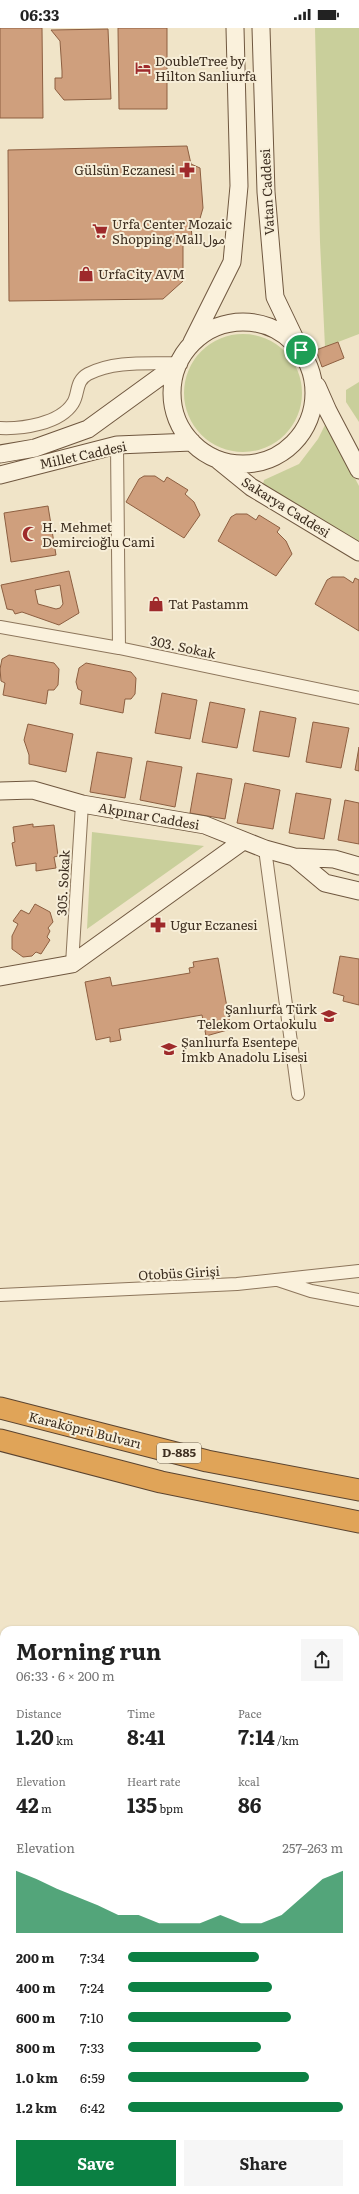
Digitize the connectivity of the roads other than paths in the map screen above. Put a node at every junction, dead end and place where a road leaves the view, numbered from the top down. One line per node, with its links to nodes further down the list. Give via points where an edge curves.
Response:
1 (235, 28): 3 (main road, Vatan Caddesi, via 239,186 232,262)
2 (261, 28): 4 (main road, Vatan Caddesi, via 266,192 274,297)
3 (190, 345): 4 (main road, via 206,332 226,324 247,322 267,326 286,336); 5 (main road)
4 (301, 350): 6 (main road)
5 (179, 363): 7 (street, via 116,365 87,374 78,384 73,403 60,416 41,424); 8 (main road, via 173,384 173,405 179,425); 10 (main road, Millet Caddesi, via 88,429 35,448)
6 (314, 379): 11 (main road, via 315,401 309,422 297,441 280,454 259,463 237,464); 12 (main road)
7 (0, 428)
8 (192, 442): 9 (main road, Millet Caddesi); 11 (main road)
9 (117, 445): 13 (main road, Millet Caddesi); 16 (street)
10 (0, 454)
11 (216, 459): 14 (main road, Sakarya Caddesi, via 251,487)
12 (359, 470)
13 (0, 475)
14 (359, 552)
15 (0, 627): 16 (street, 303. Sokak)
16 (119, 648): 17 (street, 303. Sokak)
17 (359, 698)
18 (0, 791): 19 (main road, Akpınar Caddesi, via 33,790)
19 (82, 804): 20 (main road, Akpınar Caddesi, via 205,826); 25 (street, 305. Sokak)
20 (243, 841): 21 (main road, Akpınar Caddesi); 25 (main road)
21 (265, 849): 22 (main road, Akpınar Caddesi); 27 (street)
22 (294, 857): 23 (main road, Akpınar Caddesi, via 334,859); 24 (main road, Akpınar Caddesi, via 325,883)
23 (359, 866)
24 (359, 891)
25 (72, 964): 26 (main road)
26 (0, 978)
27 (298, 1094)
28 (359, 1271): 29 (street, Otobüs Girişi)
29 (275, 1279): 30 (street, Otobüs Girişi, via 237,1284); 31 (street, via 311,1291)
30 (0, 1295)
31 (359, 1300)
32 (0, 1408): 34 (highway, Karaköprü Bulvarı / D-885, via 208,1460)
33 (0, 1440): 35 (highway, D-885, via 161,1482)
34 (359, 1490)
35 (359, 1522)

